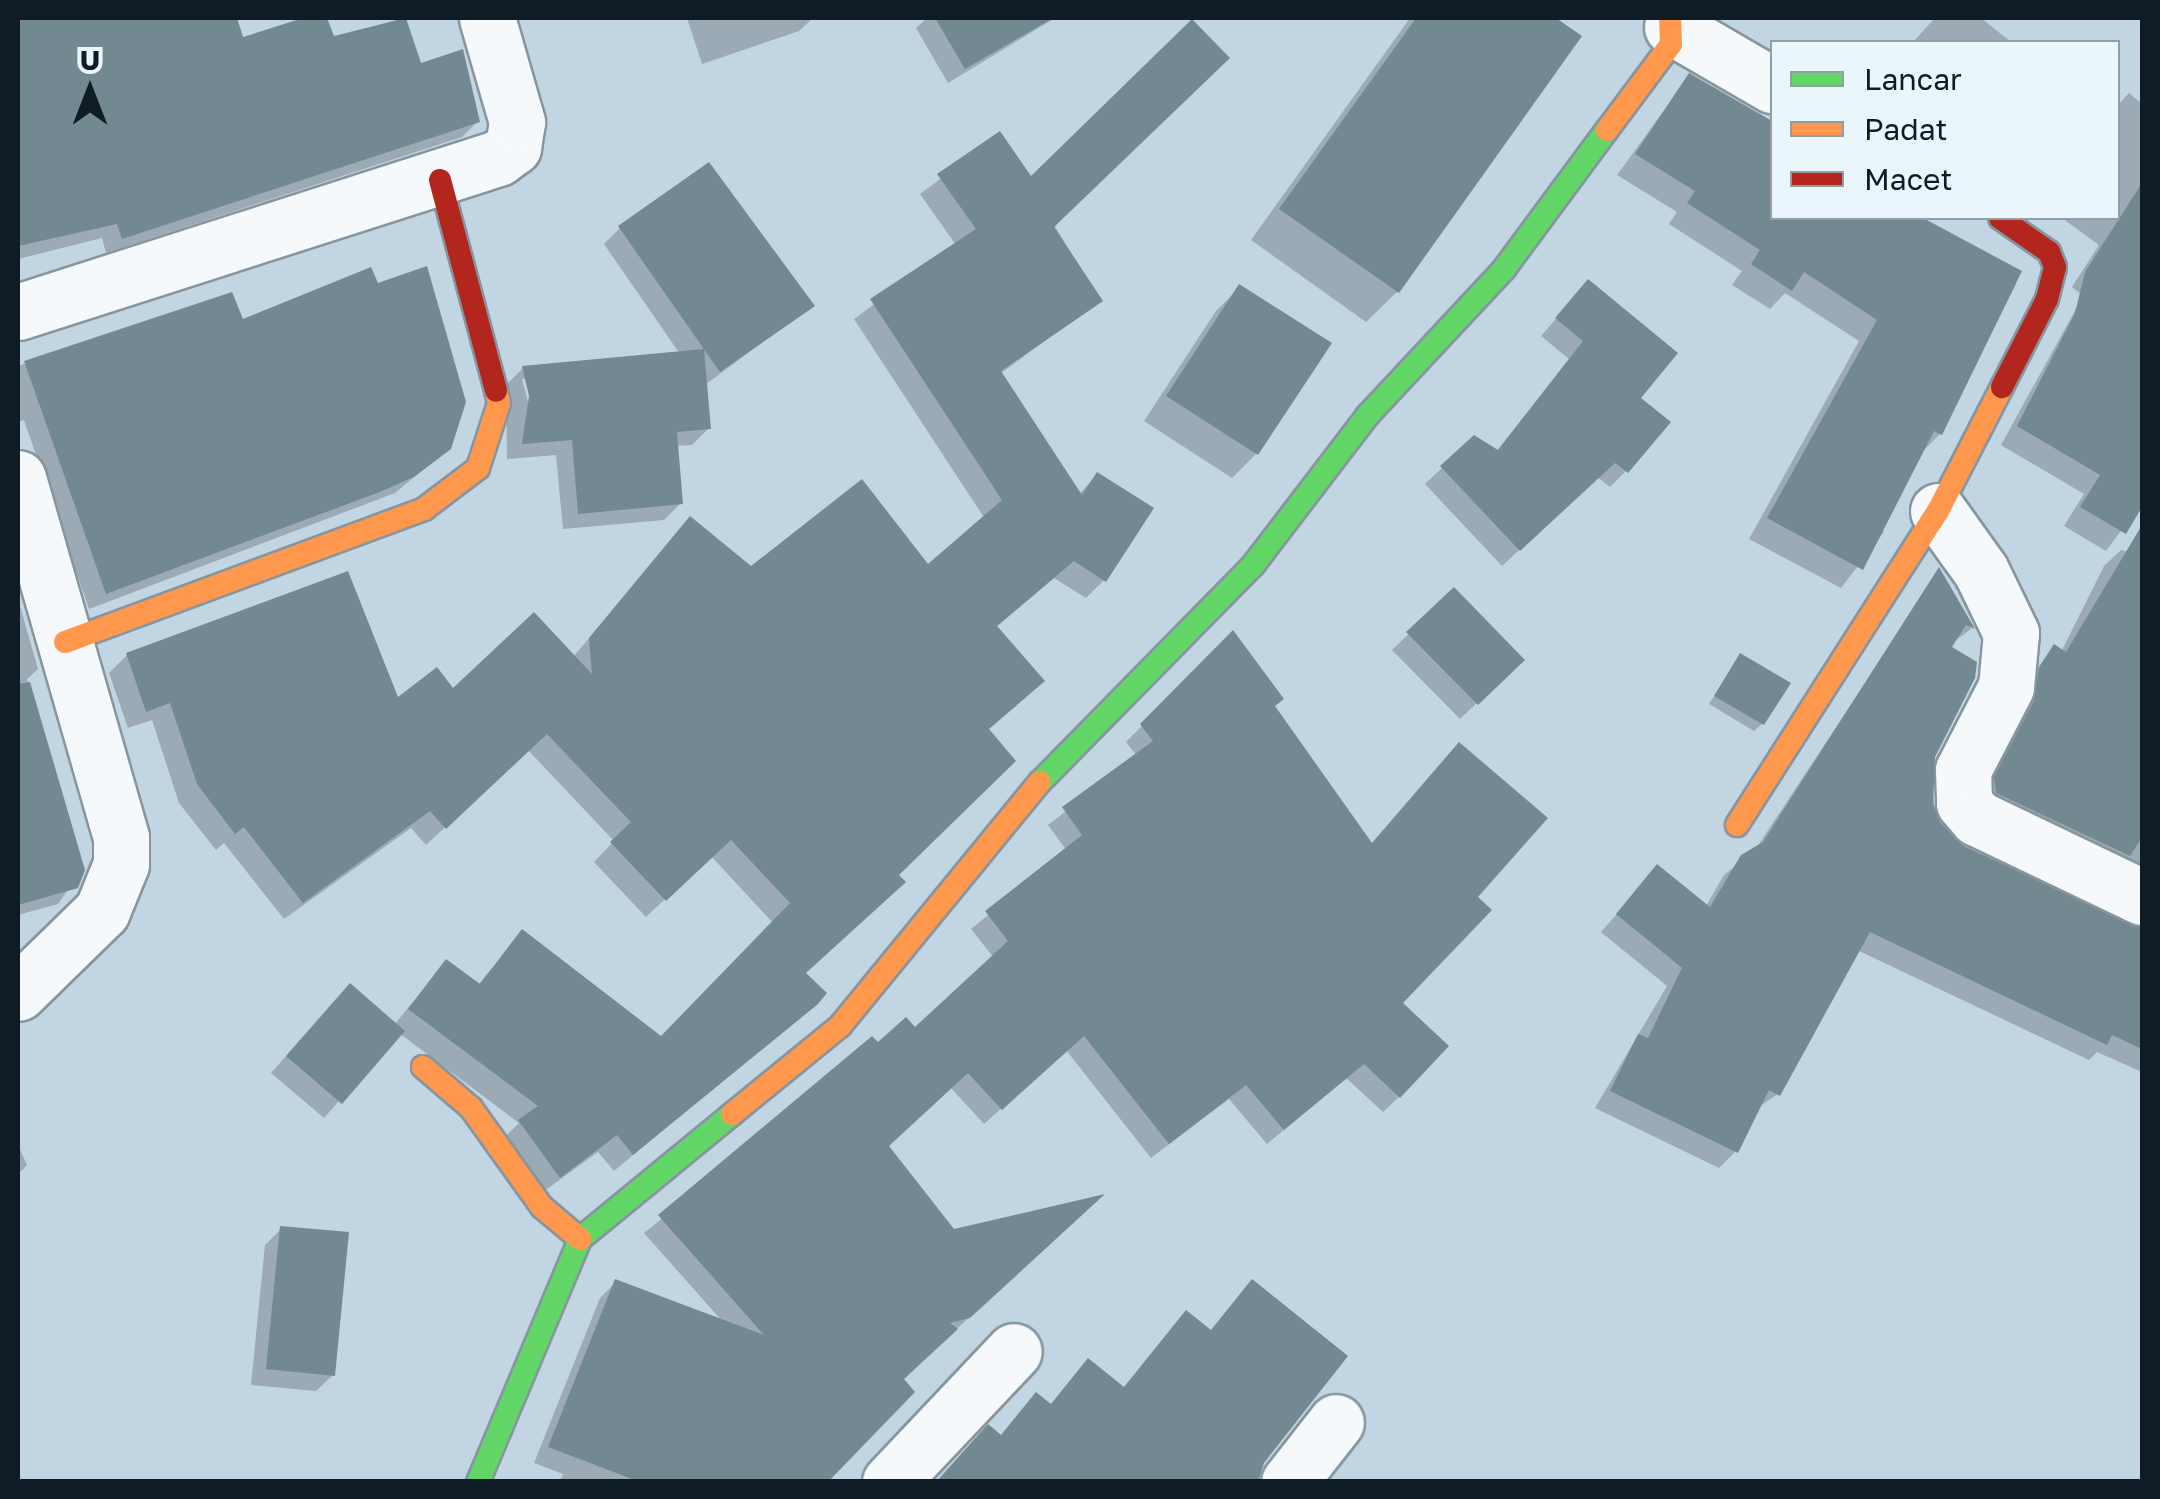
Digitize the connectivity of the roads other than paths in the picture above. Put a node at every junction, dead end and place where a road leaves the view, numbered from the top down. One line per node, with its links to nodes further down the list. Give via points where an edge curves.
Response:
1 (487, 18): 4 (street, via 517,137 498,158)
2 (1671, 22): 3 (street); 14 (street, via 1670,44 1504,269 1368,416 1254,564 1044,777 840,1026)
3 (1770, 84)
4 (440, 180): 6 (street); 9 (street, via 499,404 478,468 424,509)
5 (2003, 220): 8 (street, via 2049,252 2052,280)
6 (18, 312)
7 (18, 478): 9 (street)
8 (1938, 511): 10 (street); 11 (street, via 1981,571 2010,633 2006,688 1959,783 1964,803 1977,818)
9 (65, 642): 12 (street, via 121,837 121,864 102,912)
10 (1737, 825)
11 (2142, 896)
12 (18, 993)
13 (422, 1067): 14 (street, via 471,1108 542,1206)
14 (580, 1239): 17 (street)
15 (1014, 1351): 18 (street)
16 (1336, 1422): 19 (street)
17 (478, 1482)
18 (890, 1482)
19 (1289, 1482)

